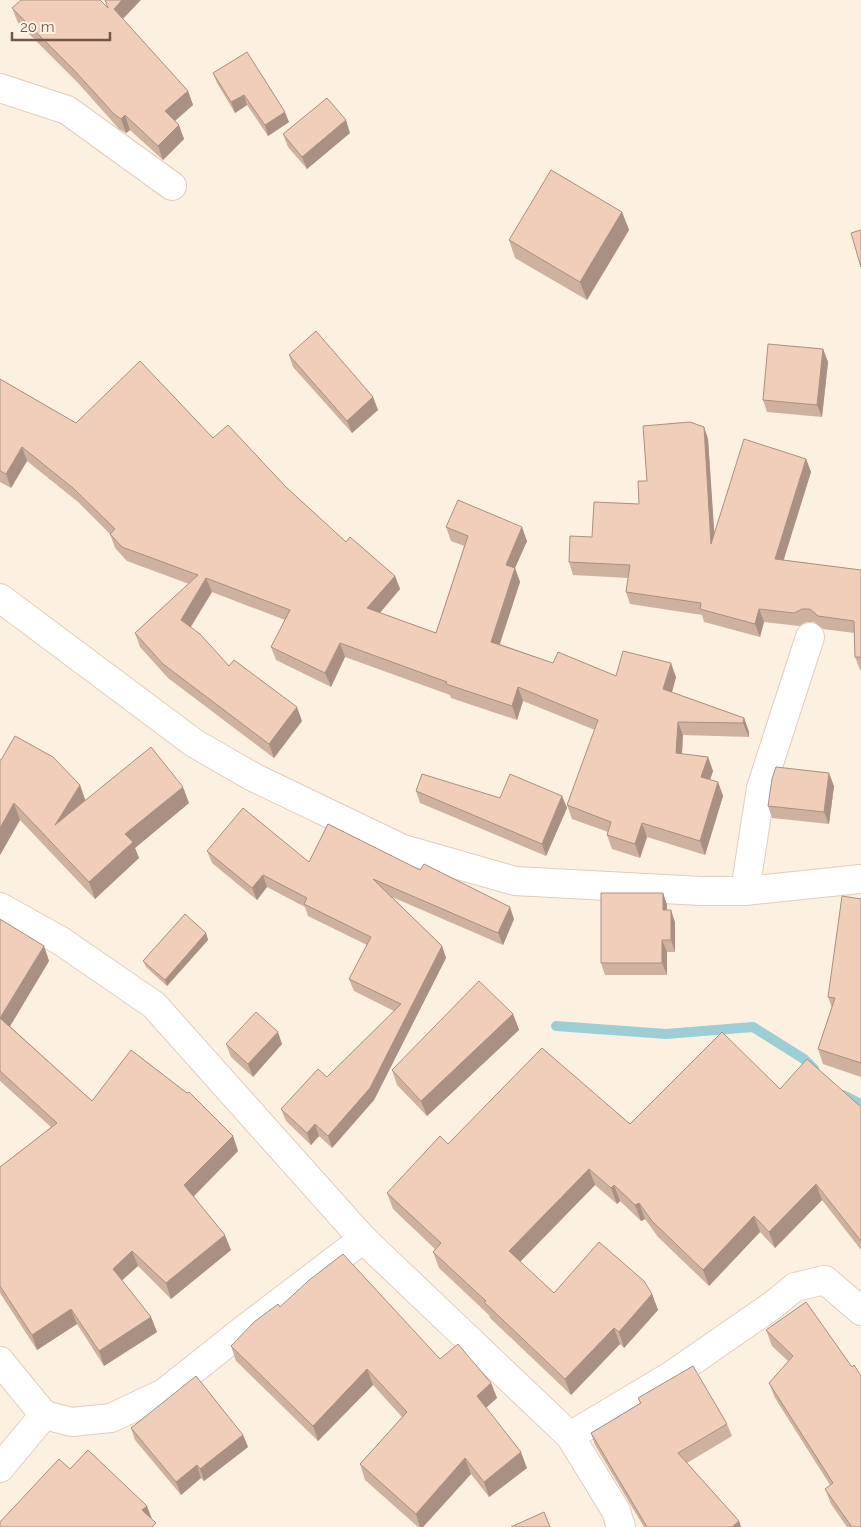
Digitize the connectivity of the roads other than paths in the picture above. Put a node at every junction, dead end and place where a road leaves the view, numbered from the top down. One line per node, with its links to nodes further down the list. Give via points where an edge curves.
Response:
1 (0, 88): 2 (street, via 67,110)
2 (172, 186)
3 (0, 598): 6 (street, via 194,743 253,777 403,849 515,881)
4 (810, 637): 6 (street, via 761,788)
5 (861, 879): 6 (street)
6 (745, 891)
7 (0, 907): 8 (street, via 61,941 154,1005)
8 (363, 1239): 11 (street, via 164,1393 111,1418 72,1422); 12 (street)
9 (861, 1311): 12 (street, via 825,1280 795,1287 672,1375)
10 (0, 1361): 11 (street)
11 (44, 1415): 13 (street)
12 (570, 1436): 14 (street, via 616,1511)
13 (0, 1468)
14 (621, 1527)

